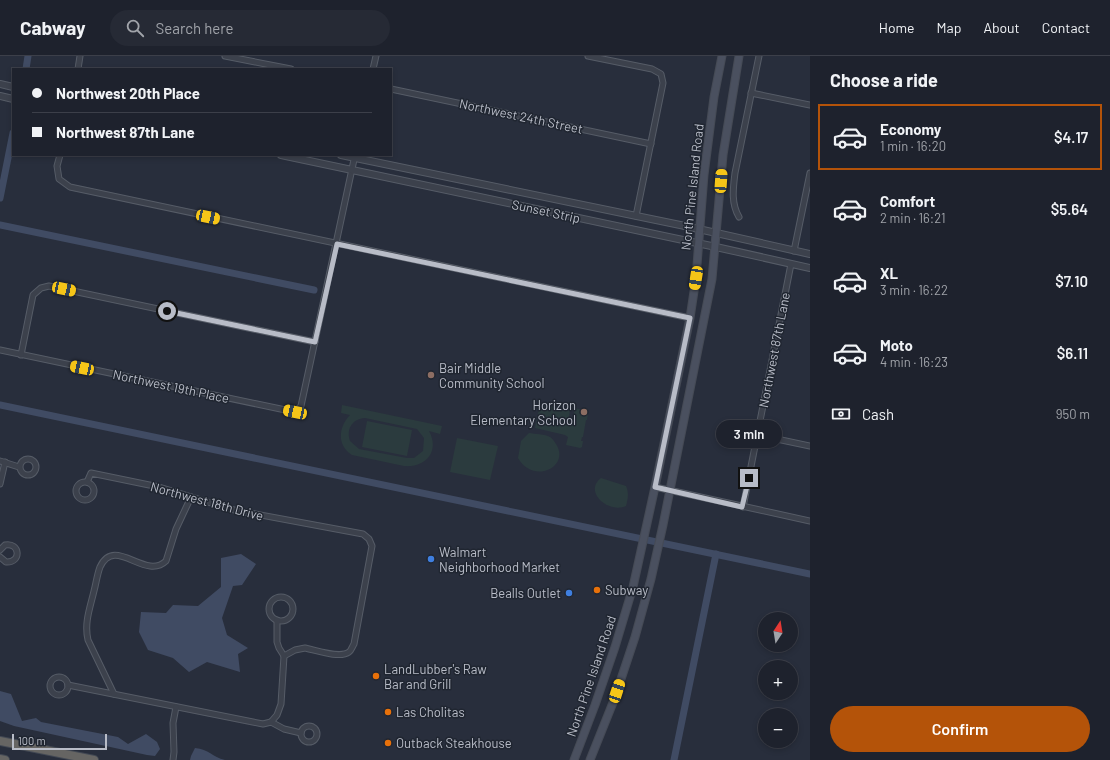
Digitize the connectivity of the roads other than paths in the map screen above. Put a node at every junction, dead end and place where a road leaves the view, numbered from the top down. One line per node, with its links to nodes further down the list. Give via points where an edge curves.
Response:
1 (80, 56): 8 (street)
2 (225, 56): 9 (street)
3 (376, 56): 10 (street)
4 (588, 56): 18 (street, via 652,69 661,74 663,83)
5 (722, 56): 26 (main road, North Pine Island Road, via 714,97)
6 (739, 56): 27 (main road, via 723,154)
7 (759, 56): 14 (street)
8 (78, 68)
9 (286, 68)
10 (373, 68)
11 (0, 84): 12 (street)
12 (12, 87)
13 (392, 89): 18 (street, Northwest 24th Street)
14 (751, 93): 17 (street); 25 (street, via 733,193 734,210)
15 (0, 96): 16 (street)
16 (12, 99)
17 (810, 105)
18 (651, 144): 24 (street)
19 (60, 156): 29 (street, via 57,166 59,179 70,187)
20 (286, 156): 22 (street, Sunset Strip)
21 (355, 156): 22 (street); 24 (street, Sunset Strip)
22 (352, 170): 28 (street, Sunset Strip); 29 (street)
23 (810, 173): 31 (street)
24 (636, 216): 26 (street, Sunset Strip)
25 (739, 217)
26 (700, 229): 27 (street, Sunset Strip); 28 (main road, North Pine Island Road)
27 (717, 233): 30 (main road); 31 (street, Sunset Strip)
28 (699, 243): 30 (street, Sunset Strip); 35 (main road, North Pine Island Road)
29 (337, 244): 35 (street); 36 (street)
30 (716, 247): 33 (street, Sunset Strip); 46 (main road, via 707,308)
31 (794, 251): 32 (street, Sunset Strip)
32 (810, 254)
33 (791, 264): 34 (street, Sunset Strip); 39 (street, Northwest 87th Lane)
34 (810, 268)
35 (690, 318): 45 (main road, North Pine Island Road)
36 (315, 342): 38 (street, via 49,286 41,288 33,295); 38 (street, Northwest 19th Place, via 301,406 295,412)
37 (0, 350): 38 (street, Northwest 19th Place)
38 (21, 355)
39 (758, 435): 40 (street); 48 (street, Northwest 87th Lane)
40 (810, 446)
41 (3, 462): 42 (street); 44 (street)
42 (19, 467)
43 (87, 482): 47 (street, Northwest 18th Drive, via 91,473 159,487)
44 (0, 484)
45 (655, 487): 46 (street); 64 (main road, North Pine Island Road, via 633,586 615,648)
46 (670, 491): 48 (street); 65 (main road, via 651,579 628,659)
47 (191, 497): 53 (street, Northwest 18th Drive, via 234,510 363,534 369,539 372,546 351,650 339,655 300,648); 55 (street, via 176,529 166,561 162,565 150,567 116,555 107,558 100,567 86,632)
48 (742, 507): 49 (street)
49 (810, 521)
50 (0, 550): 51 (street, via 5,545 10,545 18,553 12,562 6,562)
51 (0, 557)
52 (277, 620): 52 (street, via 287,619 292,614 291,604 286,599 279,598 270,604 271,615); 53 (street, via 277,642)
53 (284, 656): 57 (street, via 281,704)
54 (68, 685): 55 (street)
55 (114, 694): 56 (street)
56 (176, 707): 57 (street, via 264,724); 63 (street)
57 (271, 722): 58 (street, via 284,729)
58 (301, 733)
59 (0, 741): 62 (highway)
60 (0, 759): 61 (highway)
61 (5, 760)
62 (94, 760)
63 (172, 760)
64 (574, 760)
65 (590, 760)

